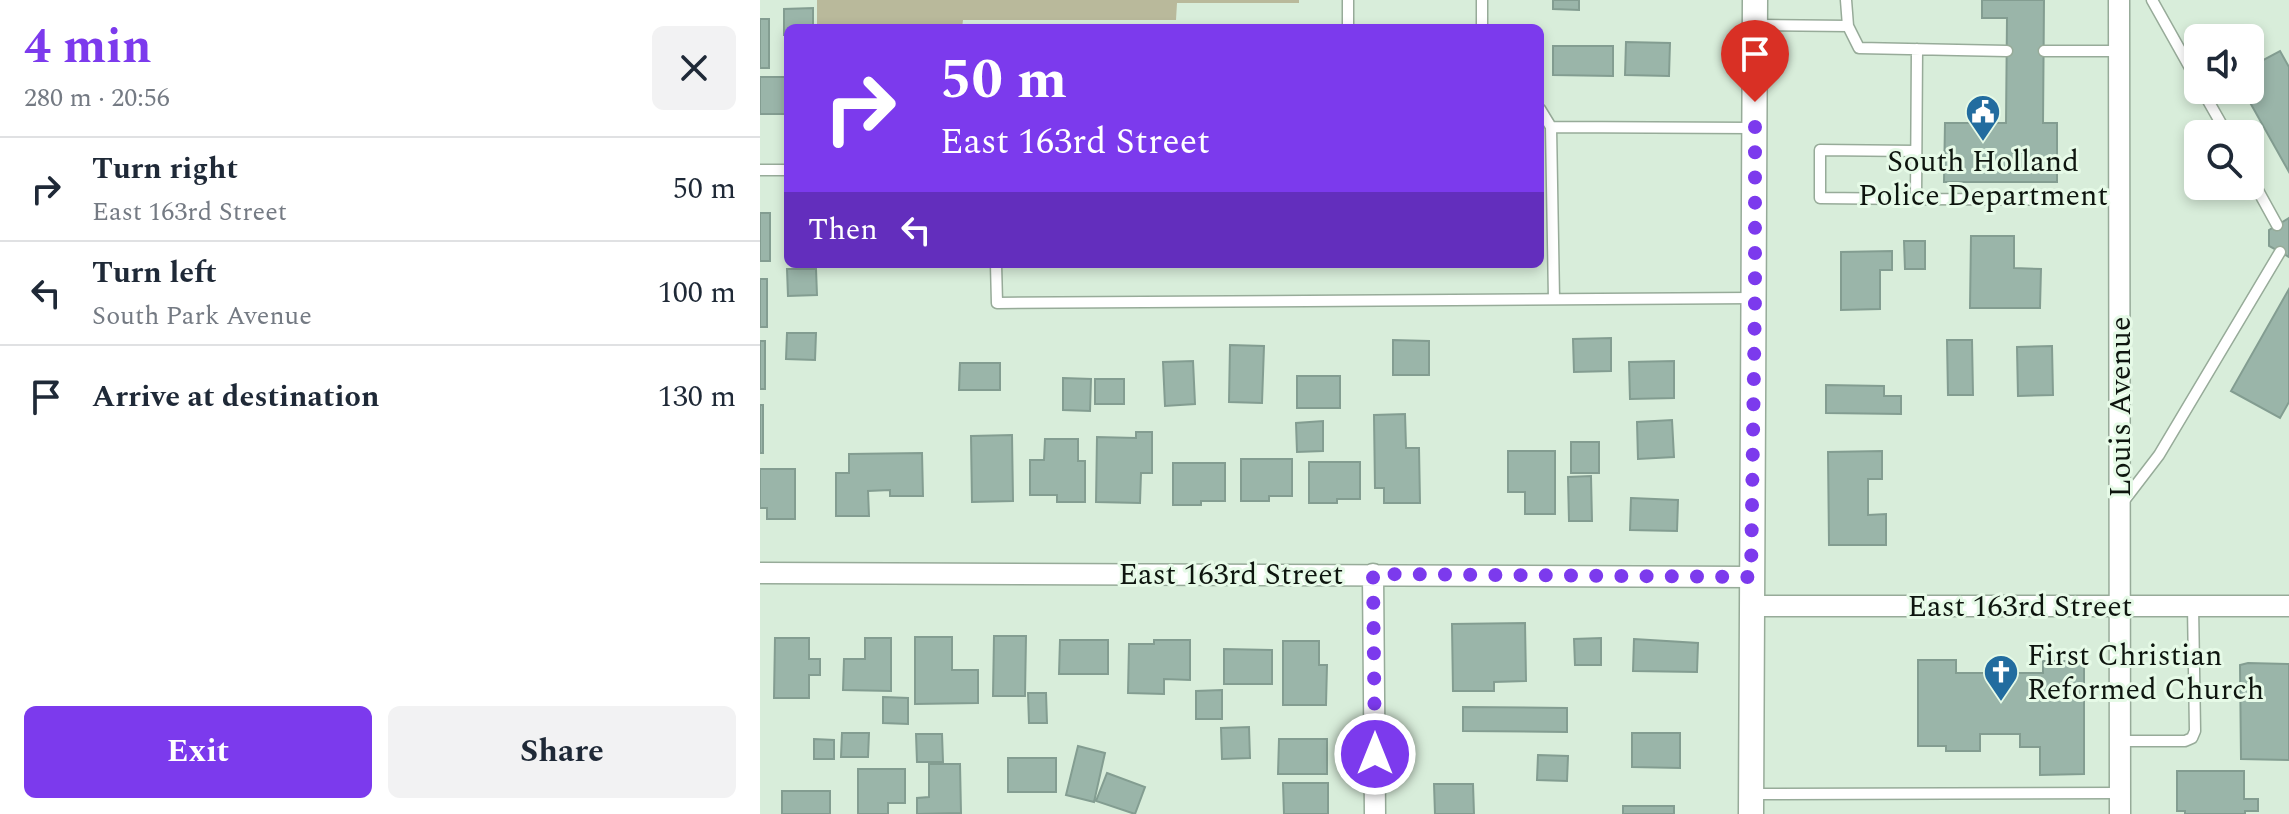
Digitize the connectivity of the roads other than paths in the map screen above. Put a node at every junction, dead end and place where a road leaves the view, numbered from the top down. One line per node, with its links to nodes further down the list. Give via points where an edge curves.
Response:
1 (1348, 0): 7 (lane)
2 (1482, 0): 8 (lane)
3 (1755, 0): 9 (street)
4 (1846, 0): 10 (lane)
5 (2119, 0): 14 (street, Louis Avenue)
6 (2152, 0): 15 (lane)
7 (1348, 24)
8 (1482, 24)
9 (1755, 25): 10 (lane); 18 (street)
10 (1848, 26): 11 (lane, via 1859,48)
11 (1917, 49): 12 (lane); 19 (lane)
12 (2007, 51)
13 (2044, 51): 14 (lane)
14 (2119, 51): 23 (street, Louis Avenue)
15 (2184, 57)
16 (1544, 116): 17 (lane)
17 (1551, 127): 18 (lane); 29 (lane)
18 (1755, 128): 28 (street)
19 (1916, 151): 22 (lane); 22 (lane, via 1820,150 1820,198)
20 (760, 170): 21 (lane)
21 (784, 170)
22 (1916, 199): 23 (lane)
23 (2119, 200): 30 (street, Louis Avenue)
24 (2263, 200): 25 (lane)
25 (2277, 225)
26 (2280, 252): 30 (lane, via 2159,455)
27 (996, 268): 29 (lane, via 997,303)
28 (1755, 298): 29 (lane); 33 (street)
29 (1554, 299)
30 (2120, 507): 35 (street, Louis Avenue)
31 (760, 573): 32 (street, East 163rd Street)
32 (1373, 574): 33 (street, East 163rd Street); 41 (street)
33 (1751, 577): 34 (street)
34 (1751, 606): 35 (street, East 163rd Street); 39 (street)
35 (2120, 606): 36 (street, East 163rd Street); 38 (street, Louis Avenue)
36 (2193, 606): 37 (street, East 163rd Street); 38 (lane, via 2192,738)
37 (2289, 606)
38 (2120, 741): 40 (street, Louis Avenue)
39 (1751, 804): 40 (lane)
40 (2120, 804)
41 (1375, 814)

